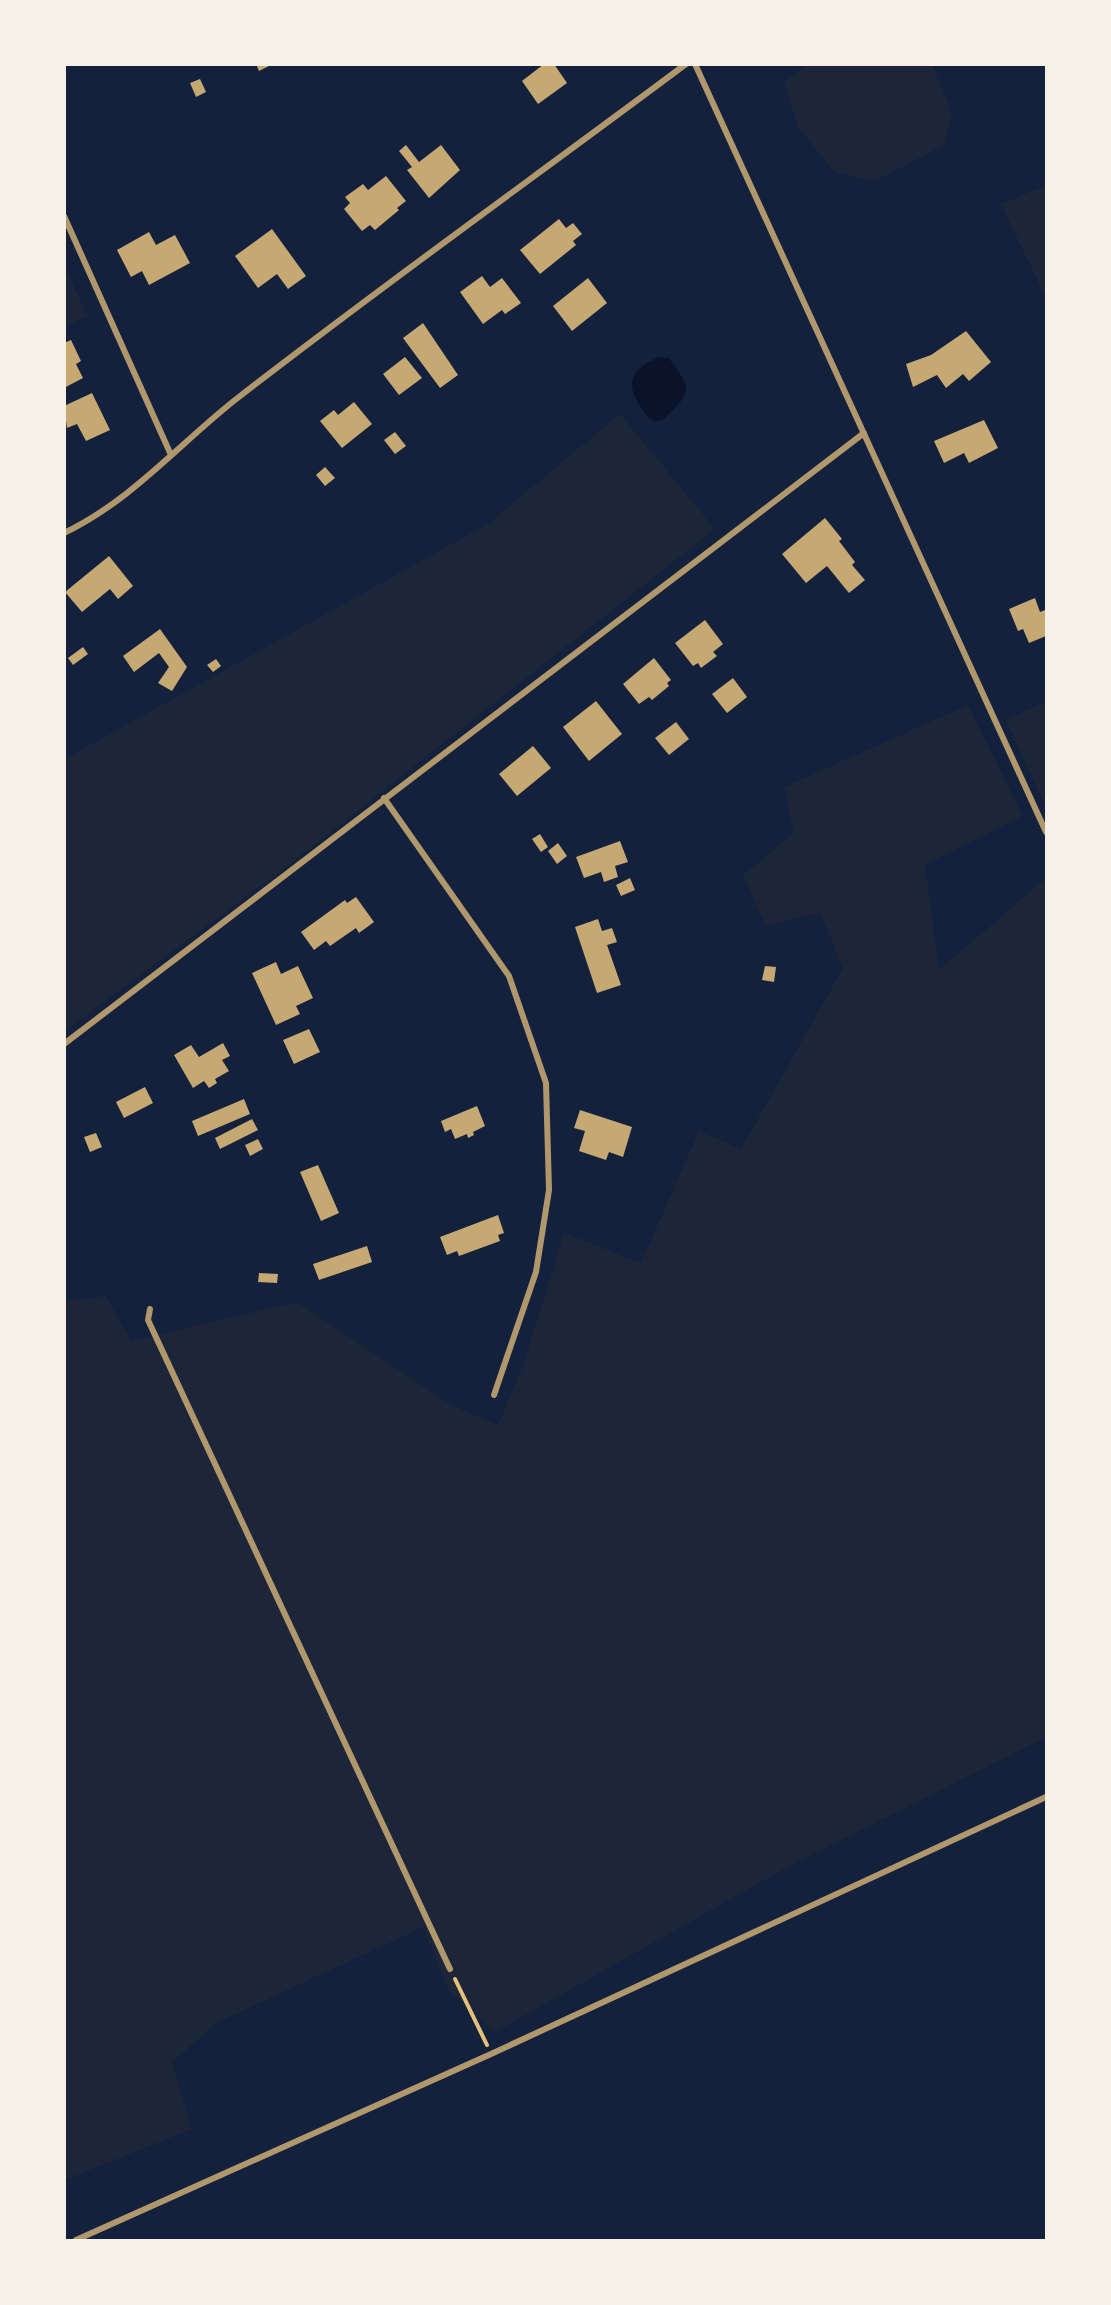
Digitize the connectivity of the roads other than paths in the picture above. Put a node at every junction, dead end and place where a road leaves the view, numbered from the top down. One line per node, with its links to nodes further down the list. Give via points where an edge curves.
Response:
1 (686, 64): 5 (street, via 235,401)
2 (695, 64): 4 (street)
3 (64, 216): 5 (street)
4 (864, 433): 7 (street); 8 (street)
5 (171, 455): 6 (street, via 126,497)
6 (64, 533)
7 (384, 798): 9 (street); 11 (street, via 509,976 546,1083 549,1190 536,1272)
8 (1047, 832)
9 (64, 1044)
10 (150, 1309): 13 (street, via 148,1320)
11 (494, 1395)
12 (1047, 1797): 14 (street)
13 (450, 1969)
14 (76, 2241)

